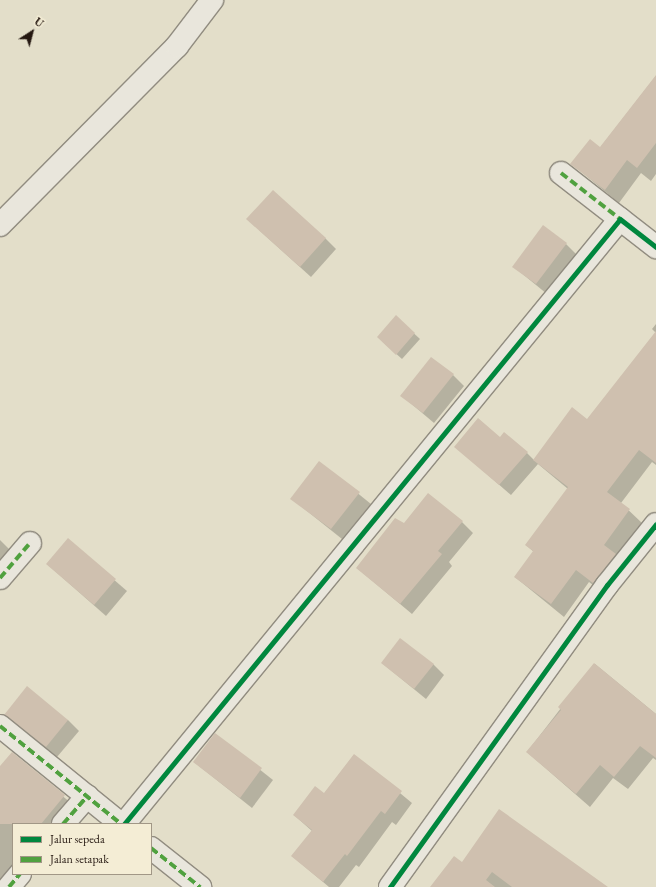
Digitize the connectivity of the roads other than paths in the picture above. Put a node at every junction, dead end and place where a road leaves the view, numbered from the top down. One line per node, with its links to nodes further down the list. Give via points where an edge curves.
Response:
1 (212, 0): 4 (street, via 177,46)
2 (561, 173): 3 (street)
3 (620, 219): 5 (street); 13 (street)
4 (0, 225)
5 (656, 247)
6 (656, 524): 18 (street, via 607,585)
7 (30, 543): 8 (street)
8 (0, 578)
9 (0, 726): 10 (street)
10 (87, 796): 11 (street); 12 (street)
11 (64, 823)
12 (121, 823)
13 (123, 823)
14 (152, 849): 17 (street)
15 (19, 875): 16 (street)
16 (9, 887)
17 (200, 887)
18 (390, 887)

